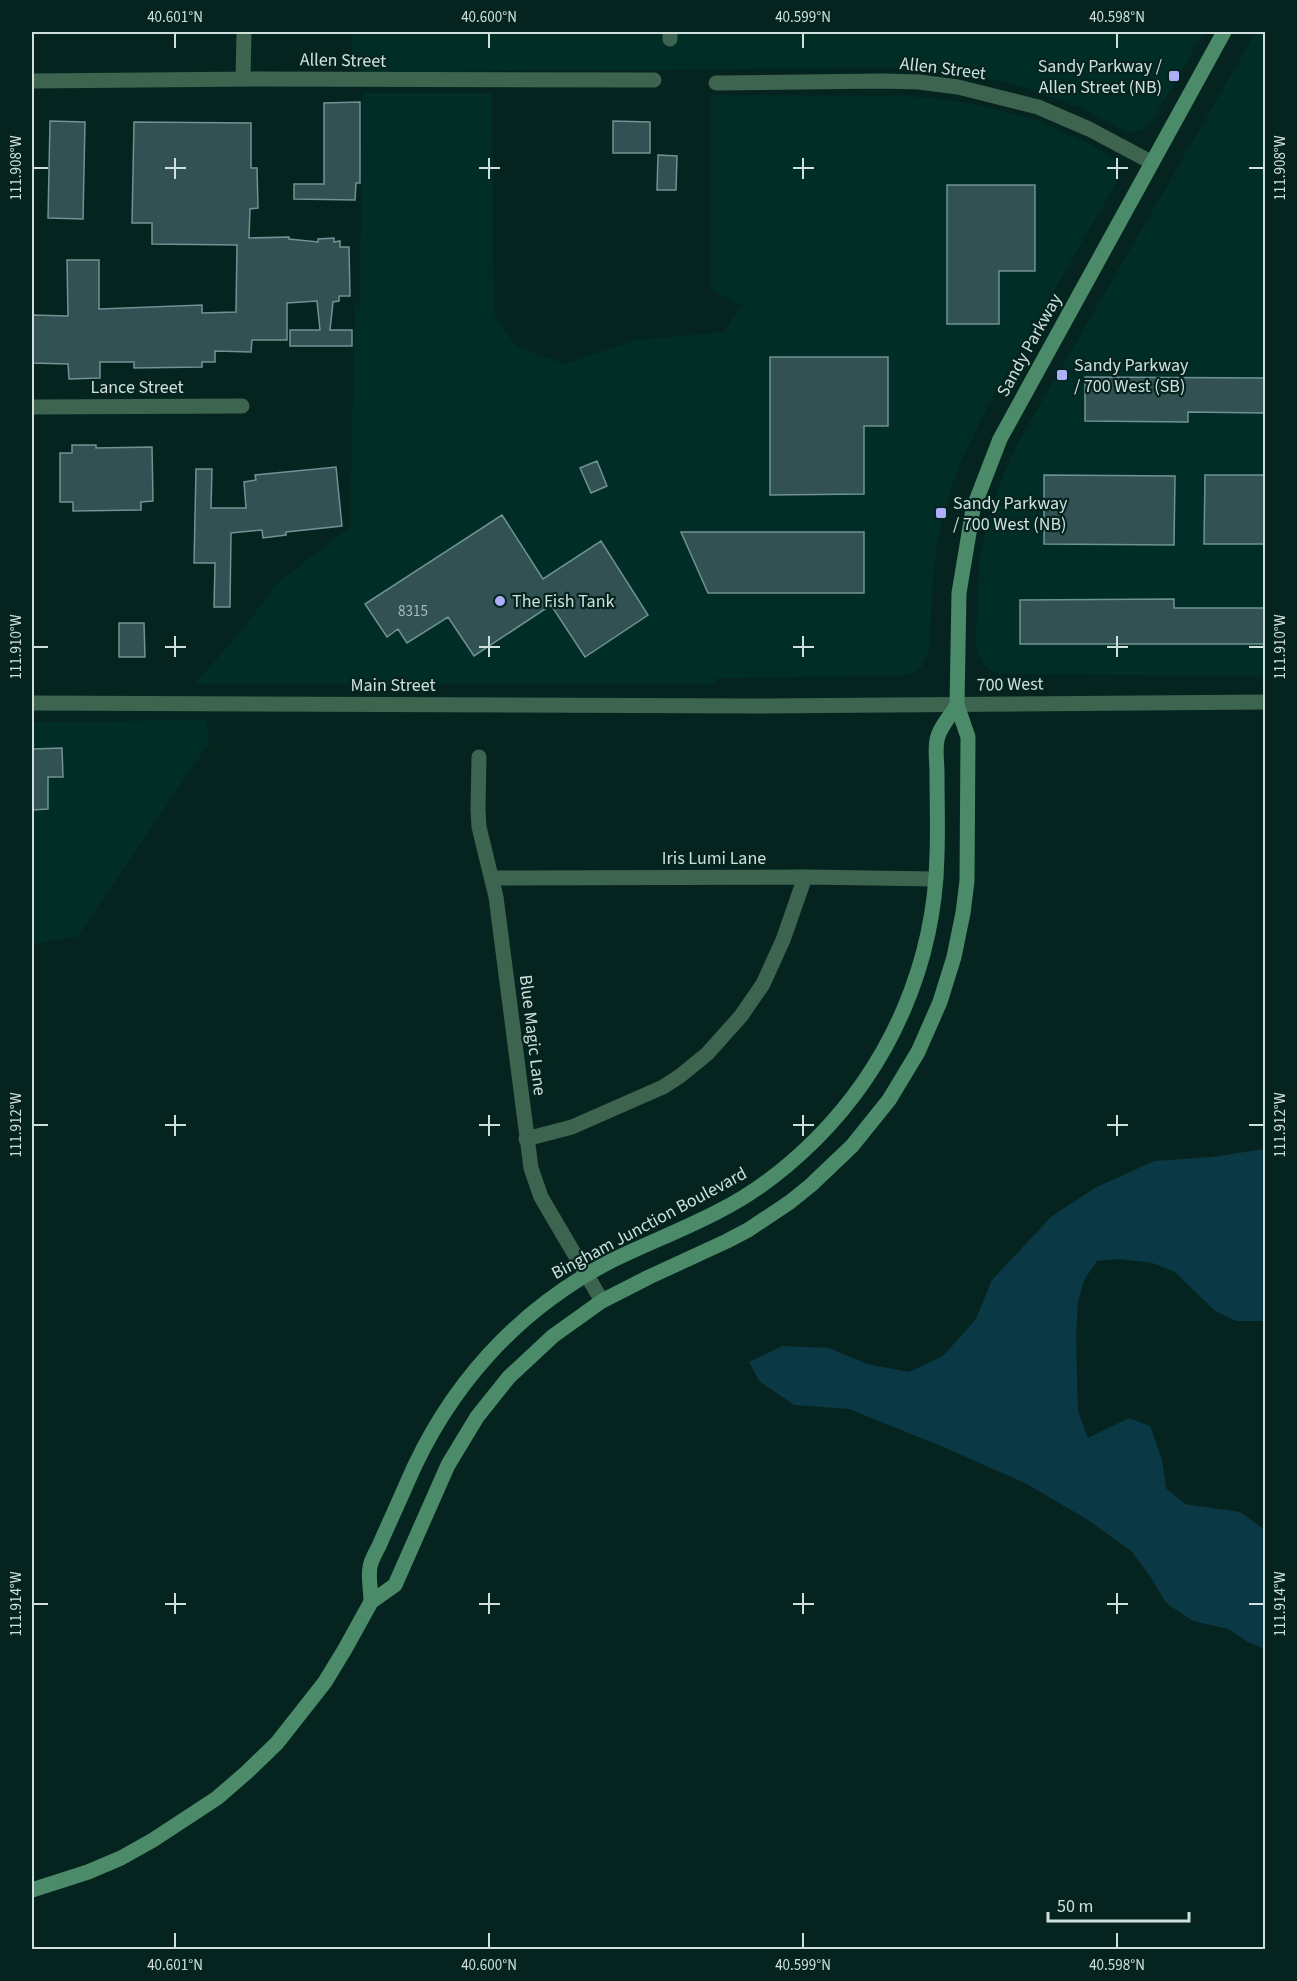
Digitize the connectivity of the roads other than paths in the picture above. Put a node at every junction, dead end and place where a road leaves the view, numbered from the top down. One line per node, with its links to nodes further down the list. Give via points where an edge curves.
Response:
1 (244, 32): 3 (street)
2 (1224, 32): 7 (main road, Sandy Parkway)
3 (243, 79): 4 (street, Allen Street); 5 (street, Allen Street)
4 (654, 80)
5 (32, 81)
6 (716, 83): 7 (street, Allen Street, via 882,81 958,87 1038,106)
7 (1151, 162): 12 (main road, Sandy Parkway, via 1000,439 973,509 959,593)
8 (32, 406): 9 (street, Lance Street)
9 (242, 406)
10 (1266, 702): 12 (street, 700 West)
11 (32, 703): 13 (street, Main Street)
12 (957, 705): 13 (street, 700 West); 17 (main road, Bingham Junction Boulevard, via 937,738); 20 (main road, via 968,737 968,881 947,980 905,1075 852,1146 790,1202 738,1236)
13 (754, 706)
14 (479, 757): 16 (street, Blue Magic Lane, via 479,827)
15 (805, 877): 16 (street, Iris Lumi Lane); 17 (street, Iris Lumi Lane); 18 (street, via 763,984 707,1054 663,1087 572,1127)
16 (492, 878): 18 (street, Blue Magic Lane)
17 (936, 879): 19 (main road, Bingham Junction Boulevard, via 928,936 904,1010 874,1067 837,1118 794,1161 744,1197)
18 (526, 1139): 19 (street, Blue Magic Lane, via 541,1197)
19 (586, 1276): 20 (street, Blue Magic Lane); 21 (main road, Bingham Junction Boulevard, via 510,1333 448,1404 370,1567)
20 (602, 1301): 21 (main road, via 530,1355 492,1396 448,1465 395,1585)
21 (371, 1602): 22 (main road, via 340,1658 302,1713 277,1743 224,1791 186,1820 121,1858)
22 (32, 1890)

